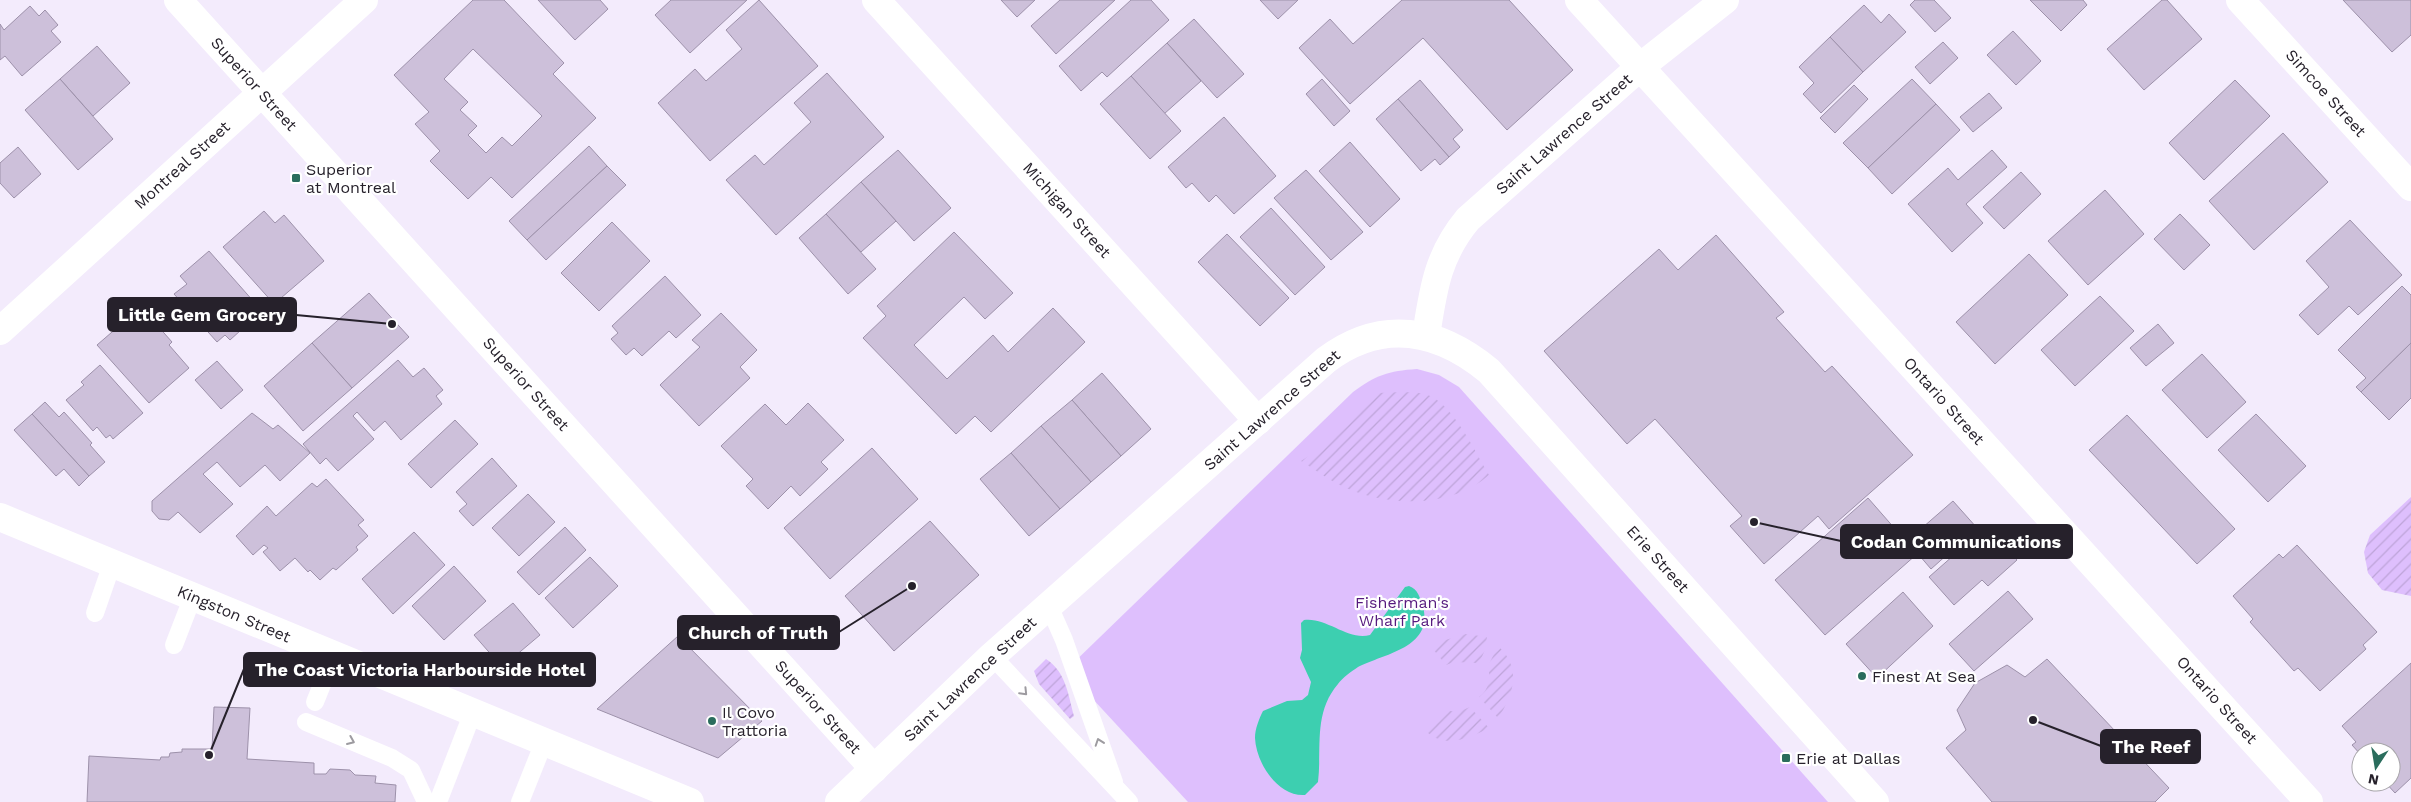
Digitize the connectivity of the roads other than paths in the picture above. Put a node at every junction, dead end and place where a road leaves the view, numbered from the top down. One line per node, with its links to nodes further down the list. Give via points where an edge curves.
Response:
1 (178, 0): 8 (street, Superior Street)
2 (364, 0): 8 (street, Montreal Street)
3 (876, 0): 12 (street, Michigan Street)
4 (1579, 0): 7 (street, Ontario Street)
5 (1725, 0): 7 (street, Saint Lawrence Street)
6 (2240, 0): 9 (street, Simcoe Street)
7 (1640, 67): 11 (street, Saint Lawrence Street, via 1457,232 1440,263); 34 (street, Ontario Street)
8 (260, 93): 10 (street, Montreal Street); 25 (street, Superior Street)
9 (2411, 187)
10 (0, 331)
11 (1426, 336): 12 (street, Saint Lawrence Street, via 1378,335 1342,348); 33 (street, Erie Street, via 1459,349 1489,371)
12 (1258, 421): 16 (street, Saint Lawrence Street)
13 (0, 518): 14 (street, Kingston Street)
14 (112, 564): 15 (street, Kingston Street); 17 (lane)
15 (192, 596): 18 (lane); 19 (street, Kingston Street)
16 (1049, 606): 20 (street, Saint Lawrence Street); 26 (lane, one-way to 16)
17 (94, 613)
18 (174, 645)
19 (334, 655): 21 (lane); 22 (street, Kingston Street)
20 (992, 656): 25 (street, Saint Lawrence Street); 26 (lane, one-way to 26)
21 (315, 702)
22 (473, 712): 24 (street, Kingston Street); 28 (lane)
23 (306, 722): 27 (lane, one-way to 27, via 392,758 411,770)
24 (544, 742): 29 (lane); 30 (street, Kingston Street)
25 (874, 769): 31 (street, Saint Lawrence Street)
26 (1116, 788): 32 (lane)
27 (426, 802)
28 (438, 802)
29 (520, 802)
30 (690, 802)
31 (839, 802)
32 (1129, 802)
33 (1875, 802)
34 (2309, 802)

